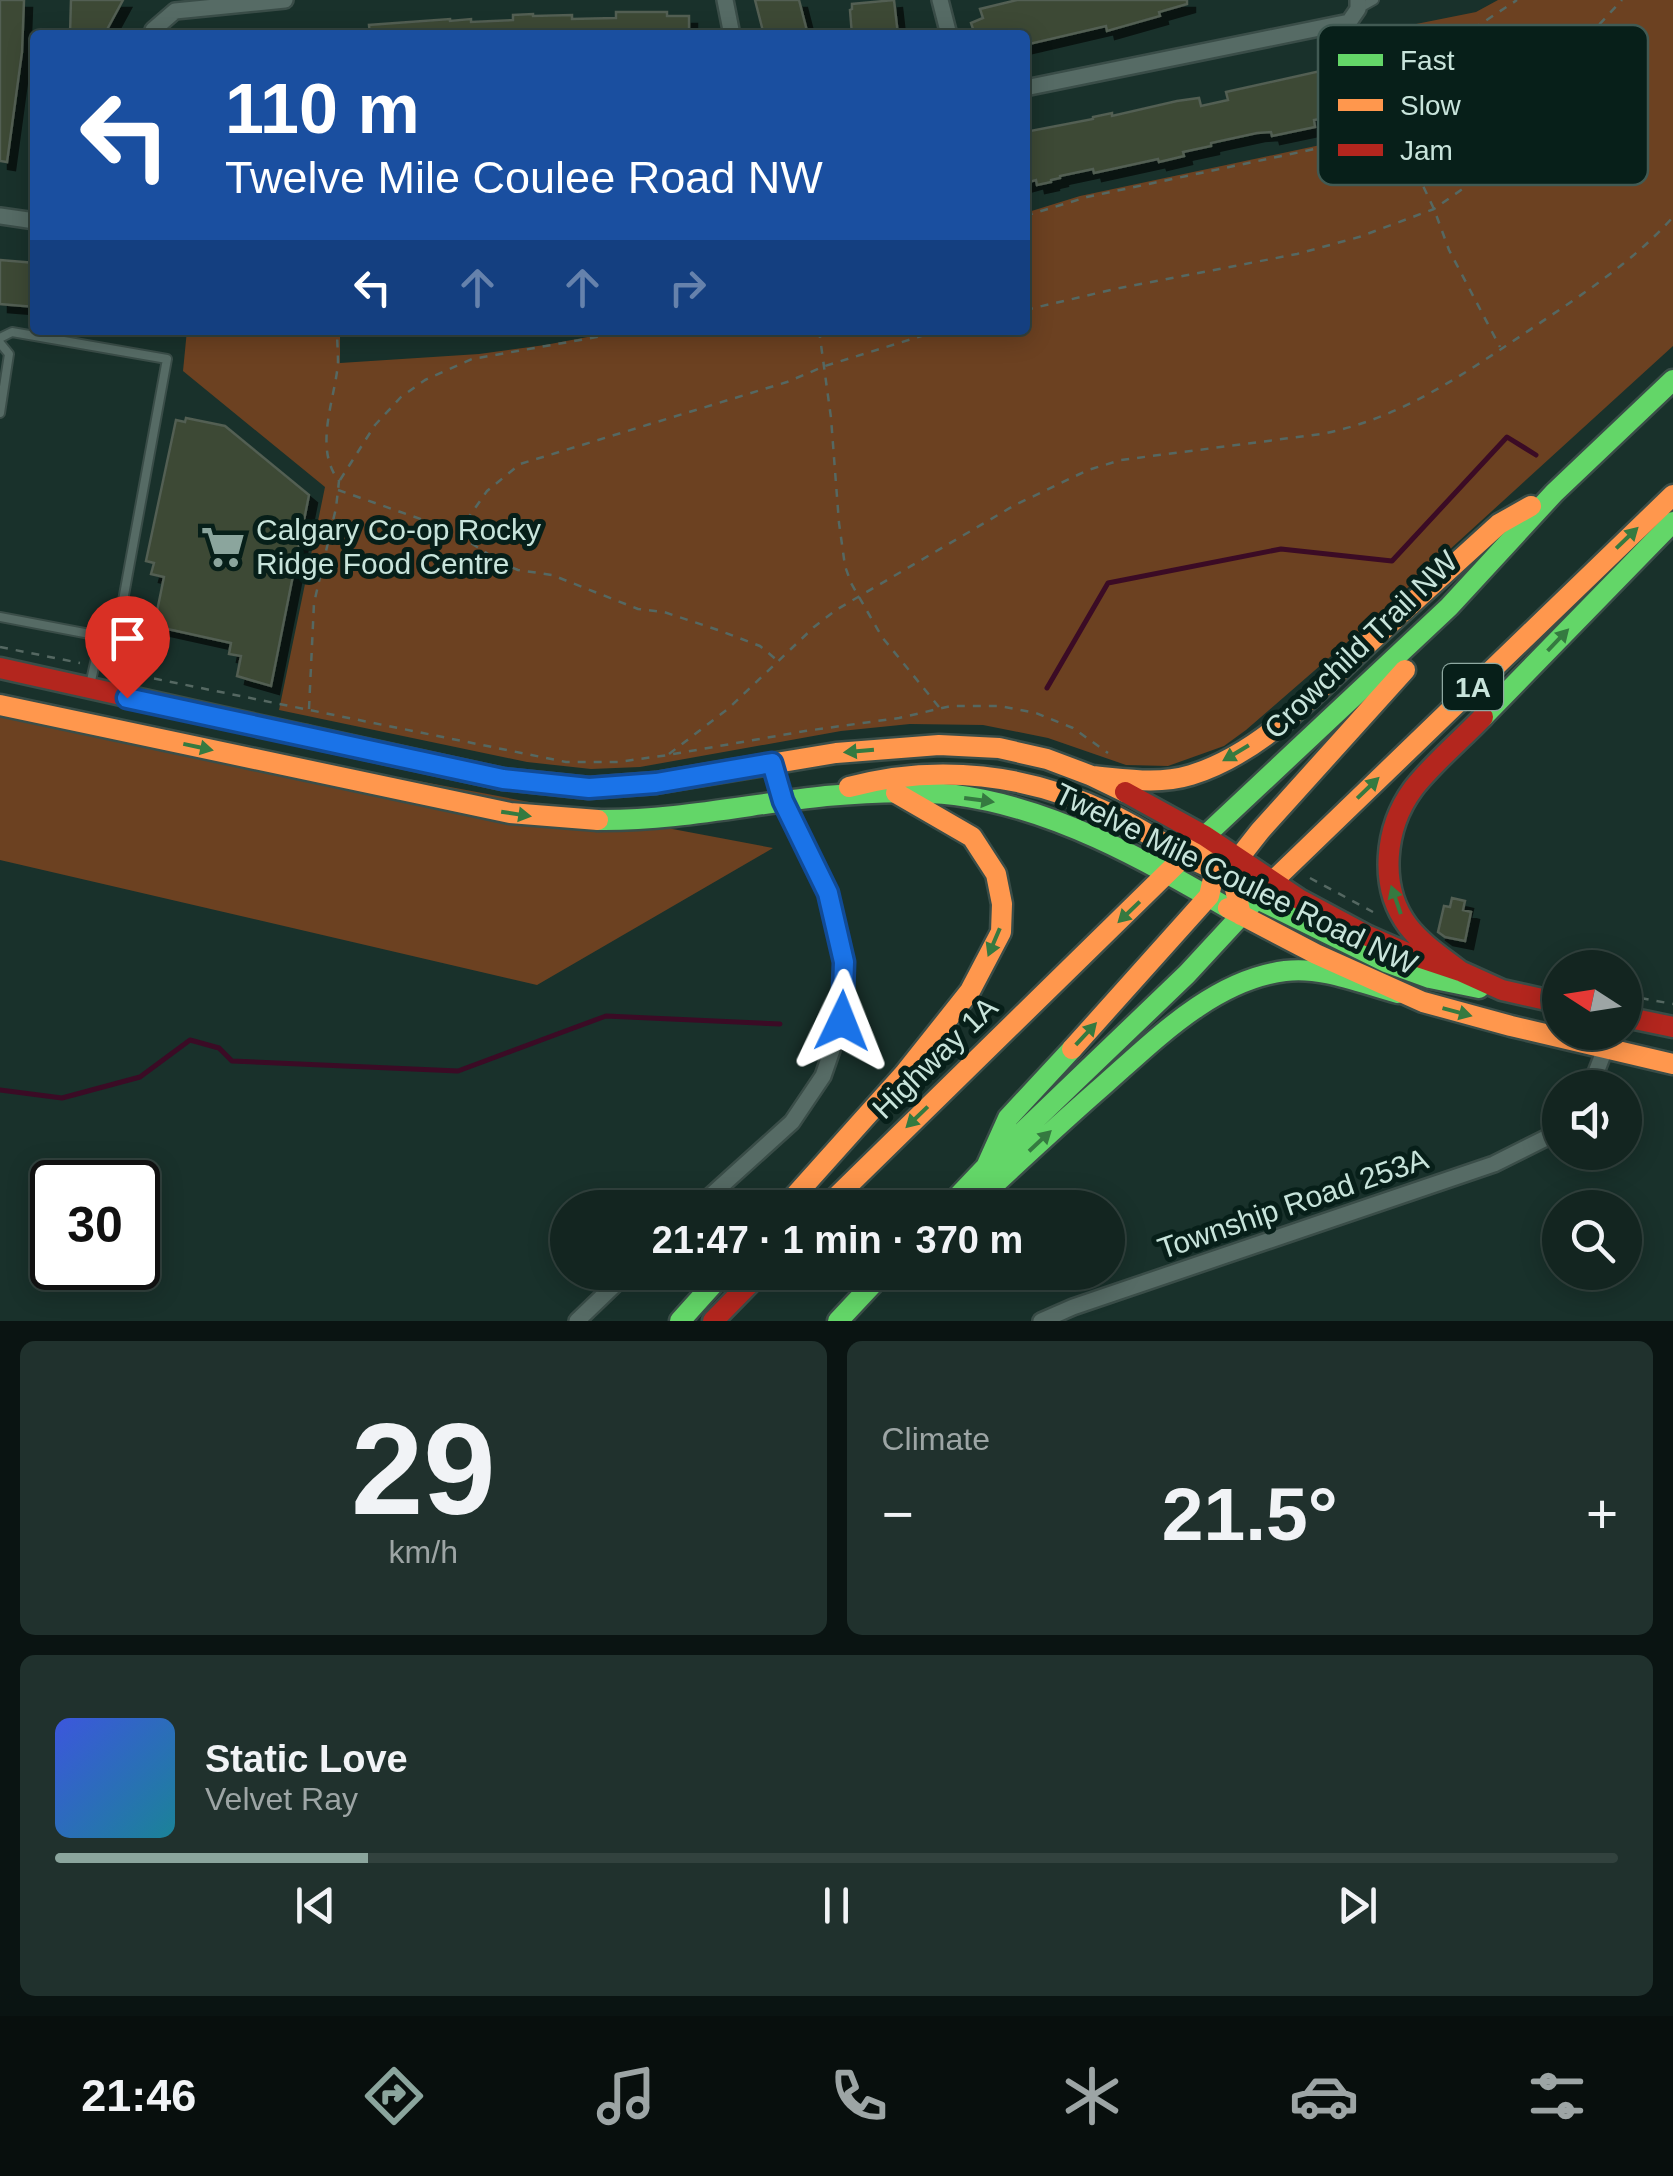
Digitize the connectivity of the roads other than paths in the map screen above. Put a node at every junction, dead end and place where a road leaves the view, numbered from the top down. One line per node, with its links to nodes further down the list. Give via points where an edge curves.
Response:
1 (286, 0): 8 (street, via 176,11)
2 (725, 0): 9 (street)
3 (940, 0): 10 (street)
4 (1374, 0): 5 (lane)
5 (1358, 4): 6 (street, via 1349,22)
6 (1334, 25)
7 (1318, 28): 11 (street)
8 (153, 30)
9 (731, 30)
10 (947, 30)
11 (1030, 87)
12 (0, 216): 13 (street)
13 (30, 220)
14 (0, 340): 16 (lane, via 9,354); 22 (lane, via 12,332 167,360 116,639)
15 (1673, 380): 17 (main road, Crowchild Trail NW / 1A)
16 (0, 413)
17 (1554, 493): 20 (main road, Crowchild Trail NW / 1A); 27 (main road, one-way to 27, via 1500,524 1320,688 1227,760 1163,781)
18 (1673, 494): 35 (main road, 1A, one-way to 18)
19 (1673, 522): 39 (main road, one-way to 19, via 1416,935 1393,898 1390,852 1397,819 1414,788)
20 (1448, 607): 31 (main road, Crowchild Trail NW / 1A); 34 (main road, via 1409,666)
21 (0, 617): 22 (lane)
22 (101, 636): 24 (lane)
23 (0, 668): 24 (main road, Twelve Mile Coulee Road NW)
24 (90, 690): 26 (main road, Twelve Mile Coulee Road NW, via 503,779 589,788)
25 (0, 706): 30 (main road, Twelve Mile Coulee Road NW, one-way to 30, via 573,822)
26 (772, 763): 27 (main road, Twelve Mile Coulee Road NW, one-way to 26, via 999,748 938,744); 30 (street)
27 (1092, 776): 31 (main road, Twelve Mile Coulee Road NW)
28 (896, 793): 29 (main road, Twelve Mile Coulee Road NW); 33 (main road, Twelve Mile Coulee Road NW, one-way to 33, via 996,802 1049,817); 51 (main road, one-way to 51, via 972,837 996,874 1001,932 970,992)
29 (828, 795): 30 (main road, Twelve Mile Coulee Road NW); 32 (main road, via 876,778 1000,778 1107,812)
30 (783, 801): 50 (street, via 828,893 844,962 842,1021 823,1076 792,1122)
31 (1205, 836): 32 (main road, Crowchild Trail NW / 1A); 34 (main road, Twelve Mile Coulee Road NW)
32 (1185, 857): 33 (main road, Crowchild Trail NW / 1A); 34 (main road)
33 (1169, 873): 34 (main road, Twelve Mile Coulee Road NW); 38 (main road, Crowchild Trail NW / 1A, one-way to 38)
34 (1224, 879): 35 (main road, Twelve Mile Coulee Road NW); 36 (main road); 37 (main road); 49 (main road, one-way to 34, via 1008,1118)
35 (1273, 880): 36 (main road, 1A); 39 (main road, Twelve Mile Coulee Road NW, via 1368,936)
36 (1257, 897): 37 (main road, 1A); 40 (main road, via 1386,962 1430,978)
37 (1241, 915): 41 (main road, Twelve Mile Coulee Road NW); 49 (main road, 1A)
38 (1088, 951): 52 (main road, Highway 1A / 1A, one-way to 52)
39 (1460, 971): 40 (main road, Twelve Mile Coulee Road NW)
40 (1502, 990): 42 (main road, Twelve Mile Coulee Road NW)
41 (1398, 993): 44 (main road, Twelve Mile Coulee Road NW, one-way to 44); 54 (main road, one-way to 41, via 1171,1026 1234,985 1290,970)
42 (1542, 999)
43 (1642, 1021): 45 (main road)
44 (1542, 1028)
45 (1673, 1028)
46 (1633, 1050): 47 (main road, Twelve Mile Coulee Road NW)
47 (1673, 1064)
48 (1542, 1140): 64 (street, Township Road 253A, via 1494,1164)
49 (986, 1166): 53 (main road, 1A)
50 (717, 1190)
51 (800, 1190)
52 (843, 1190)
53 (964, 1190)
54 (988, 1190)
55 (609, 1290): 60 (street)
56 (708, 1290): 61 (main road)
57 (742, 1290): 62 (main road)
58 (869, 1290): 59 (main road)
59 (866, 1292): 63 (main road)
60 (577, 1321)
61 (680, 1321)
62 (712, 1321)
63 (838, 1321)
64 (1041, 1321)

